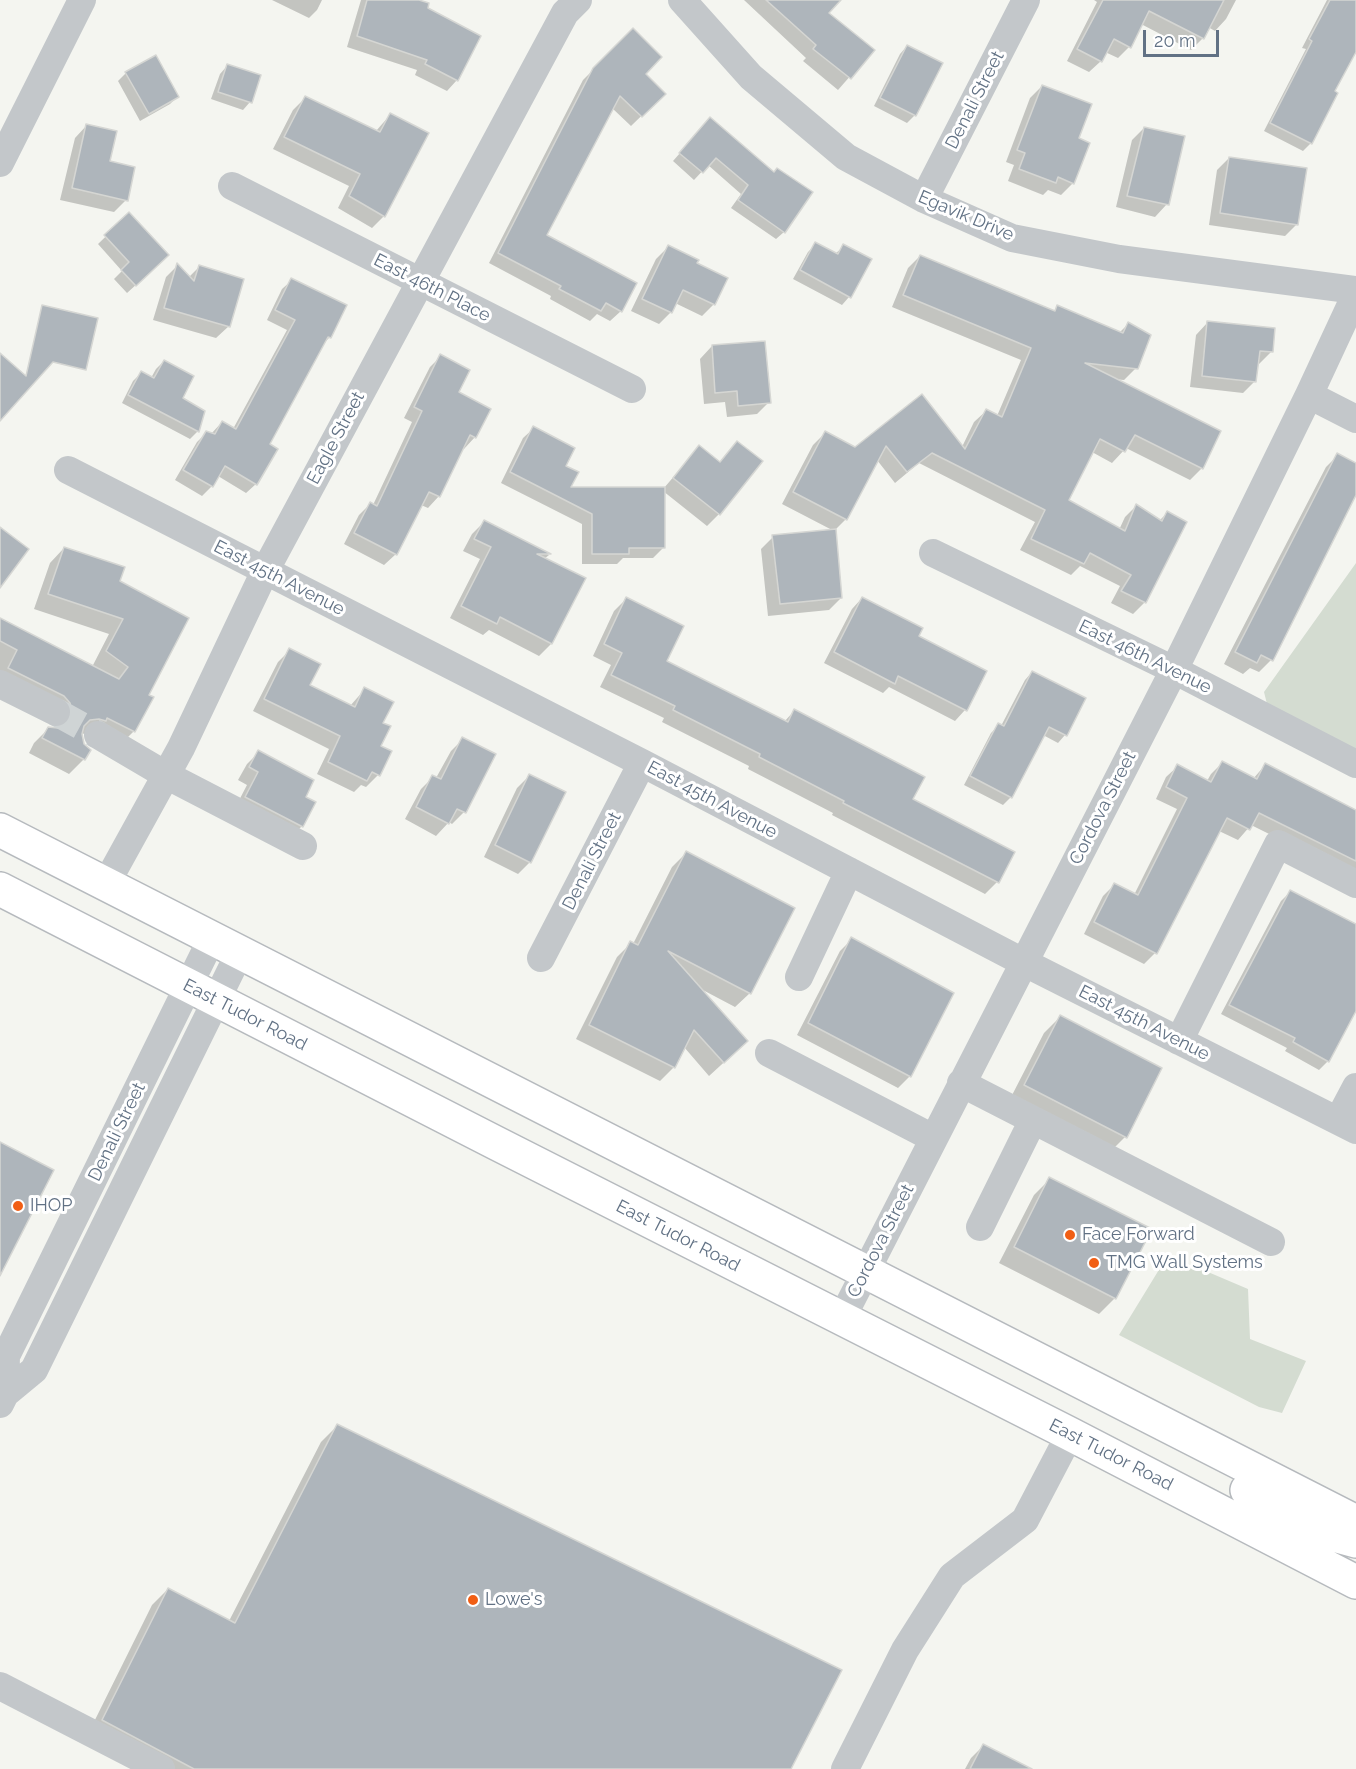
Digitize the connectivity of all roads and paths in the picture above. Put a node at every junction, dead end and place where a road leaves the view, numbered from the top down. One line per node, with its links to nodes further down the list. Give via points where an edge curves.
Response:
1 (82, 0): 5 (street)
2 (682, 0): 7 (street, Egavik Drive, via 751,78 846,157)
3 (1026, 0): 7 (street, Denali Street)
4 (564, 4): 8 (street, Eagle Street)
5 (0, 163)
6 (232, 186): 8 (street, East 46th Place)
7 (924, 199): 9 (street, Egavik Drive, via 1012,238 1119,258)
8 (420, 282): 10 (street, East 46th Place); 15 (street, Eagle Street)
9 (1356, 292): 11 (street, Cordova Street)
10 (632, 389)
11 (1309, 395): 12 (street); 16 (street, Cordova Street)
12 (1356, 419)
13 (68, 470): 15 (street, East 45th Avenue)
14 (933, 553): 16 (street, East 46th Avenue)
15 (265, 571): 20 (street, East 45th Avenue); 22 (street, Eagle Street)
16 (1174, 670): 21 (street, East 46th Avenue); 31 (street, Cordova Street)
17 (0, 684): 18 (street)
18 (56, 712)
19 (98, 735): 22 (street)
20 (642, 763): 25 (street, East 45th Avenue); 30 (street, Denali Street)
21 (1356, 764)
22 (166, 775): 24 (street); 26 (street, Eagle Street)
23 (0, 830): 26 (main road)
24 (303, 846)
25 (849, 871): 31 (street, East 45th Avenue); 32 (street)
26 (106, 884): 29 (main road)
27 (1356, 884): 34 (street, via 1278,844)
28 (0, 889): 33 (main road, East Tudor Road)
29 (226, 945): 33 (street, Denali Street); 43 (main road)
30 (541, 958)
31 (1023, 962): 34 (street, East 45th Avenue); 36 (street, Cordova Street)
32 (799, 977)
33 (202, 993): 44 (main road, East Tudor Road); 45 (street, Denali Street, via 6,1356)
34 (1179, 1041): 39 (street, East 45th Avenue)
35 (769, 1053): 40 (street)
36 (961, 1083): 38 (street); 40 (street, Cordova Street)
37 (1356, 1087): 39 (street)
38 (1033, 1120): 41 (street); 42 (street)
39 (1347, 1125)
40 (933, 1138): 43 (street, Cordova Street)
41 (980, 1227)
42 (1271, 1242)
43 (865, 1271): 44 (street, Cordova Street); 47 (main road)
44 (842, 1318): 46 (main road, East Tudor Road)
45 (2, 1399)
46 (1070, 1434): 48 (main road, via 1107,1418 1327,1533); 49 (main road, East Tudor Road); 52 (street, via 1025,1520 952,1576 905,1650)
47 (1356, 1522)
48 (1356, 1541)
49 (1356, 1582)
50 (0, 1686): 51 (street)
51 (161, 1769)
52 (845, 1769)

